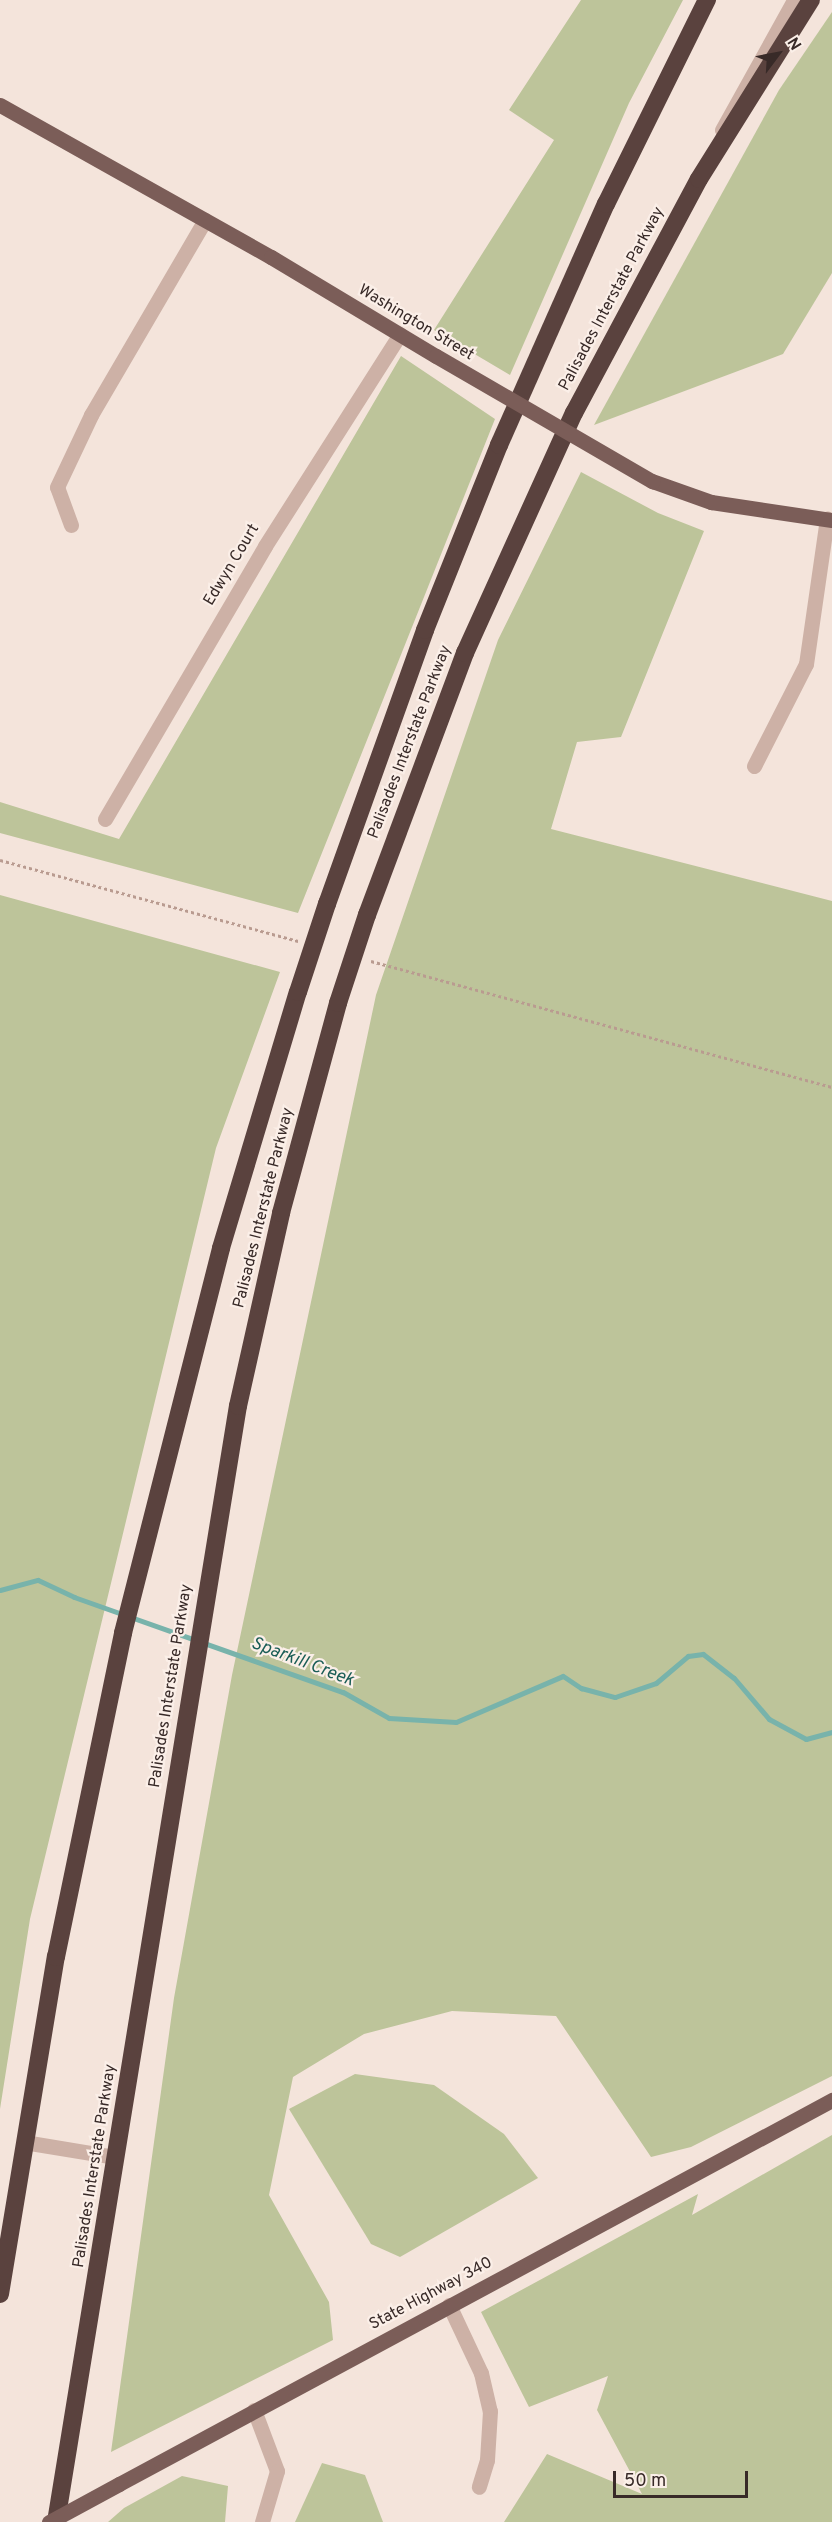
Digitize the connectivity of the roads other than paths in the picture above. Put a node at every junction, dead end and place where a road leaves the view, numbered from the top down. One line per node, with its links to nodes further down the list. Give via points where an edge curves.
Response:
1 (706, 0): 13 (highway, Palisades Interstate Parkway, bridge, via 606,204 503,435 425,630 298,992 220,1248 138,1568 81,1827)
2 (794, 0): 5 (street, via 741,91)
3 (811, 0): 5 (highway, Palisades Interstate Parkway)
4 (0, 105): 6 (main road, Washington Street)
5 (699, 179): 14 (highway, Palisades Interstate Parkway, bridge, via 599,364 516,534 436,725 339,1003 281,1213 238,1406)
6 (205, 219): 7 (main road, Washington Street); 9 (street, via 91,415 57,487)
7 (400, 334): 8 (main road, Washington Street, bridge, via 652,481 721,505); 11 (street, Edwyn Court, via 270,537)
8 (830, 520): 10 (street, via 806,664)
9 (71, 525)
10 (754, 766)
11 (105, 819)
12 (832, 2100): 16 (main road, State Highway 340)
13 (24, 2142): 14 (street); 15 (highway, Palisades Interstate Parkway)
14 (116, 2157): 20 (highway, Palisades Interstate Parkway)
15 (0, 2294)
16 (449, 2305): 17 (main road, State Highway 340); 18 (street, via 481,2373 490,2411 487,2460)
17 (254, 2410): 19 (main road, State Highway 340, bridge); 21 (street, via 277,2472)
18 (479, 2487)
19 (49, 2522)
20 (56, 2522)
21 (262, 2522)

